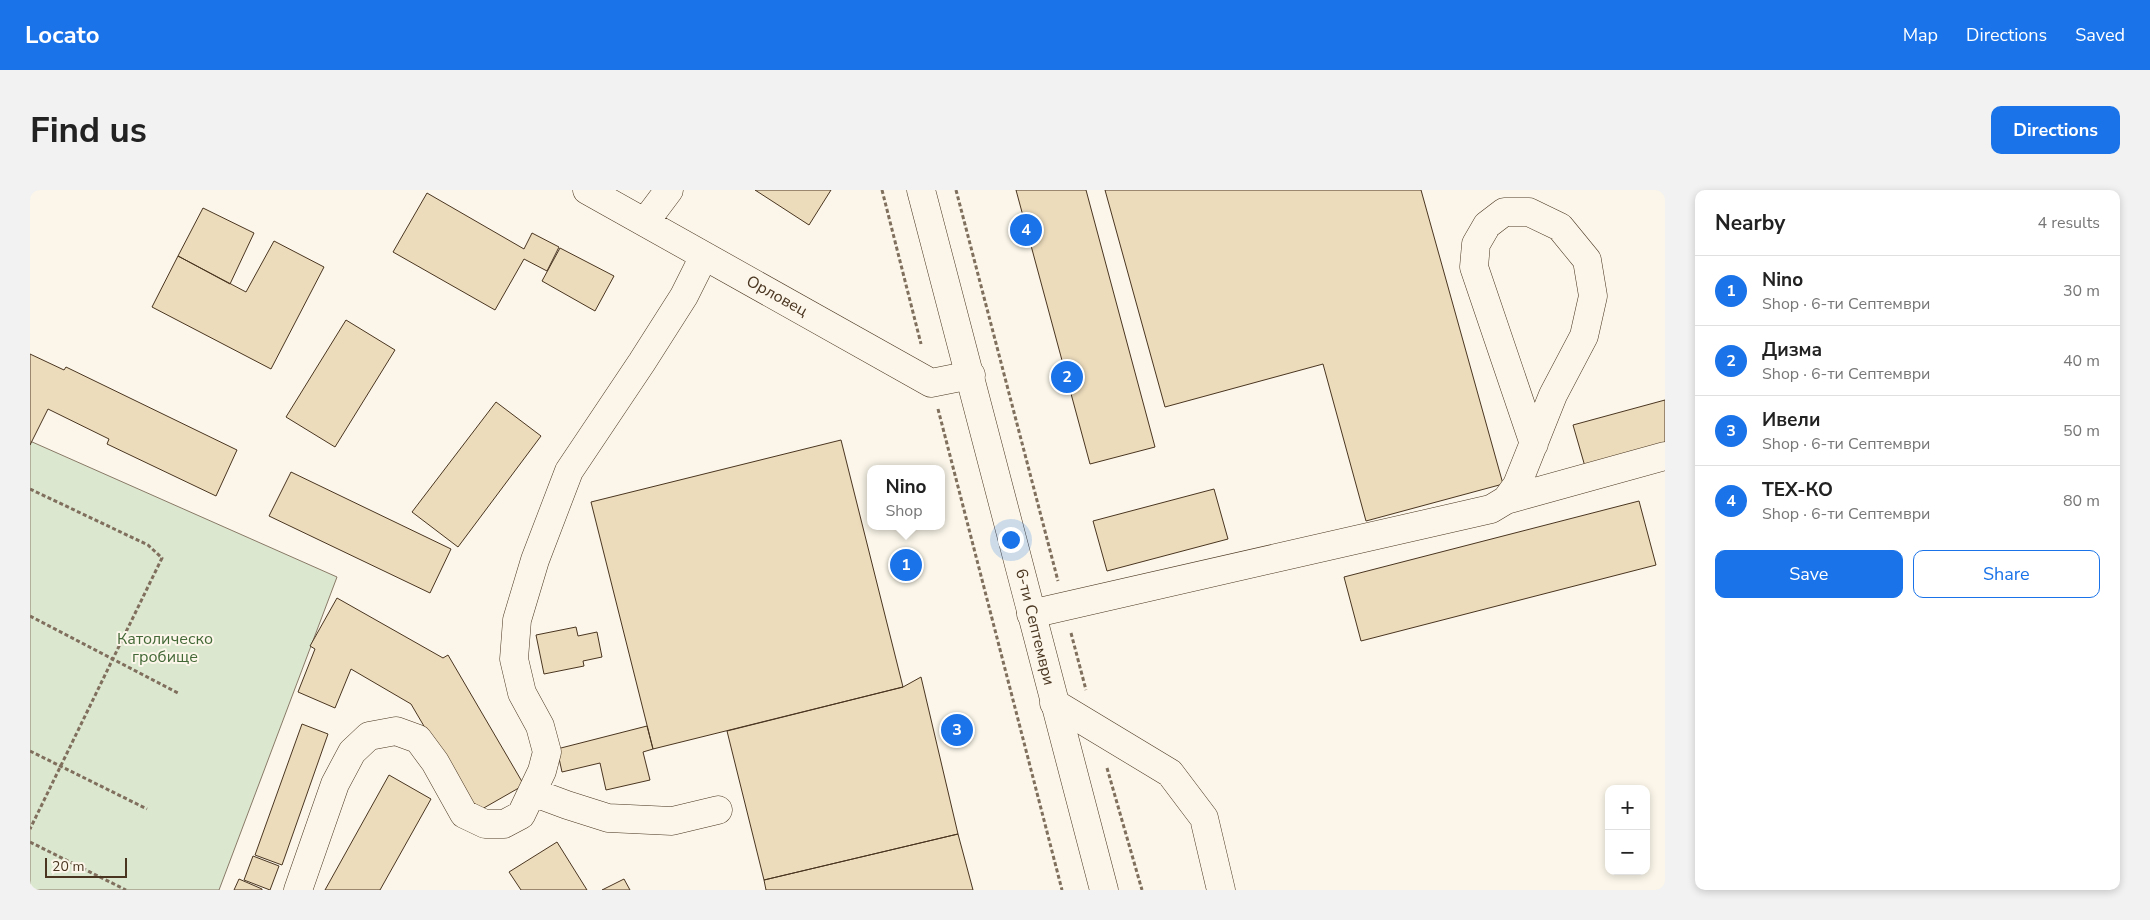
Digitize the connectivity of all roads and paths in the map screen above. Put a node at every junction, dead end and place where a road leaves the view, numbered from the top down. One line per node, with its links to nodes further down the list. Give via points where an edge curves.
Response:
1 (587, 190): 6 (main road, Орловец)
2 (669, 190): 6 (main road)
3 (882, 190): 9 (path)
4 (923, 190): 8 (main road, 6-ти Септември)
5 (956, 190): 14 (path)
6 (645, 222): 7 (main road, Орловец)
7 (704, 256): 9 (main road, Орловец); 23 (main road, via 684,296 569,471 535,560 517,620 514,659 522,693 540,726 547,752)
8 (971, 375): 9 (main road); 15 (main road, 6-ти Септември)
9 (931, 382): 30 (path)
10 (1534, 444): 10 (main road, via 1553,395 1584,336 1594,296 1587,260 1560,226 1529,212 1504,212 1487,225 1476,244 1474,266); 13 (main road, via 1517,485)
11 (1665, 456): 13 (main road)
12 (30, 489): 17 (path, via 148,545 162,558)
13 (1506, 500): 14 (main road, via 1491,509)
14 (1064, 607): 15 (main road); 20 (path)
15 (1031, 614): 19 (main road, 6-ти Септември)
16 (30, 616): 17 (path)
17 (113, 659): 18 (path); 22 (path)
18 (178, 692)
19 (1054, 703): 20 (main road); 31 (main road, 6-ти Септември)
20 (1096, 728): 32 (path); 33 (main road, via 1170,773 1204,818)
21 (30, 751): 22 (path)
22 (60, 766): 24 (path); 26 (path)
23 (532, 792): 25 (main road, via 608,818 672,820); 29 (main road, via 521,815 504,824 485,824 464,814 418,739 396,731 369,736 352,752 335,784)
24 (147, 809)
25 (718, 810)
26 (30, 829)
27 (30, 842): 28 (path)
28 (126, 890)
29 (298, 890)
30 (1062, 890)
31 (1104, 890)
32 (1142, 890)
33 (1221, 890)

